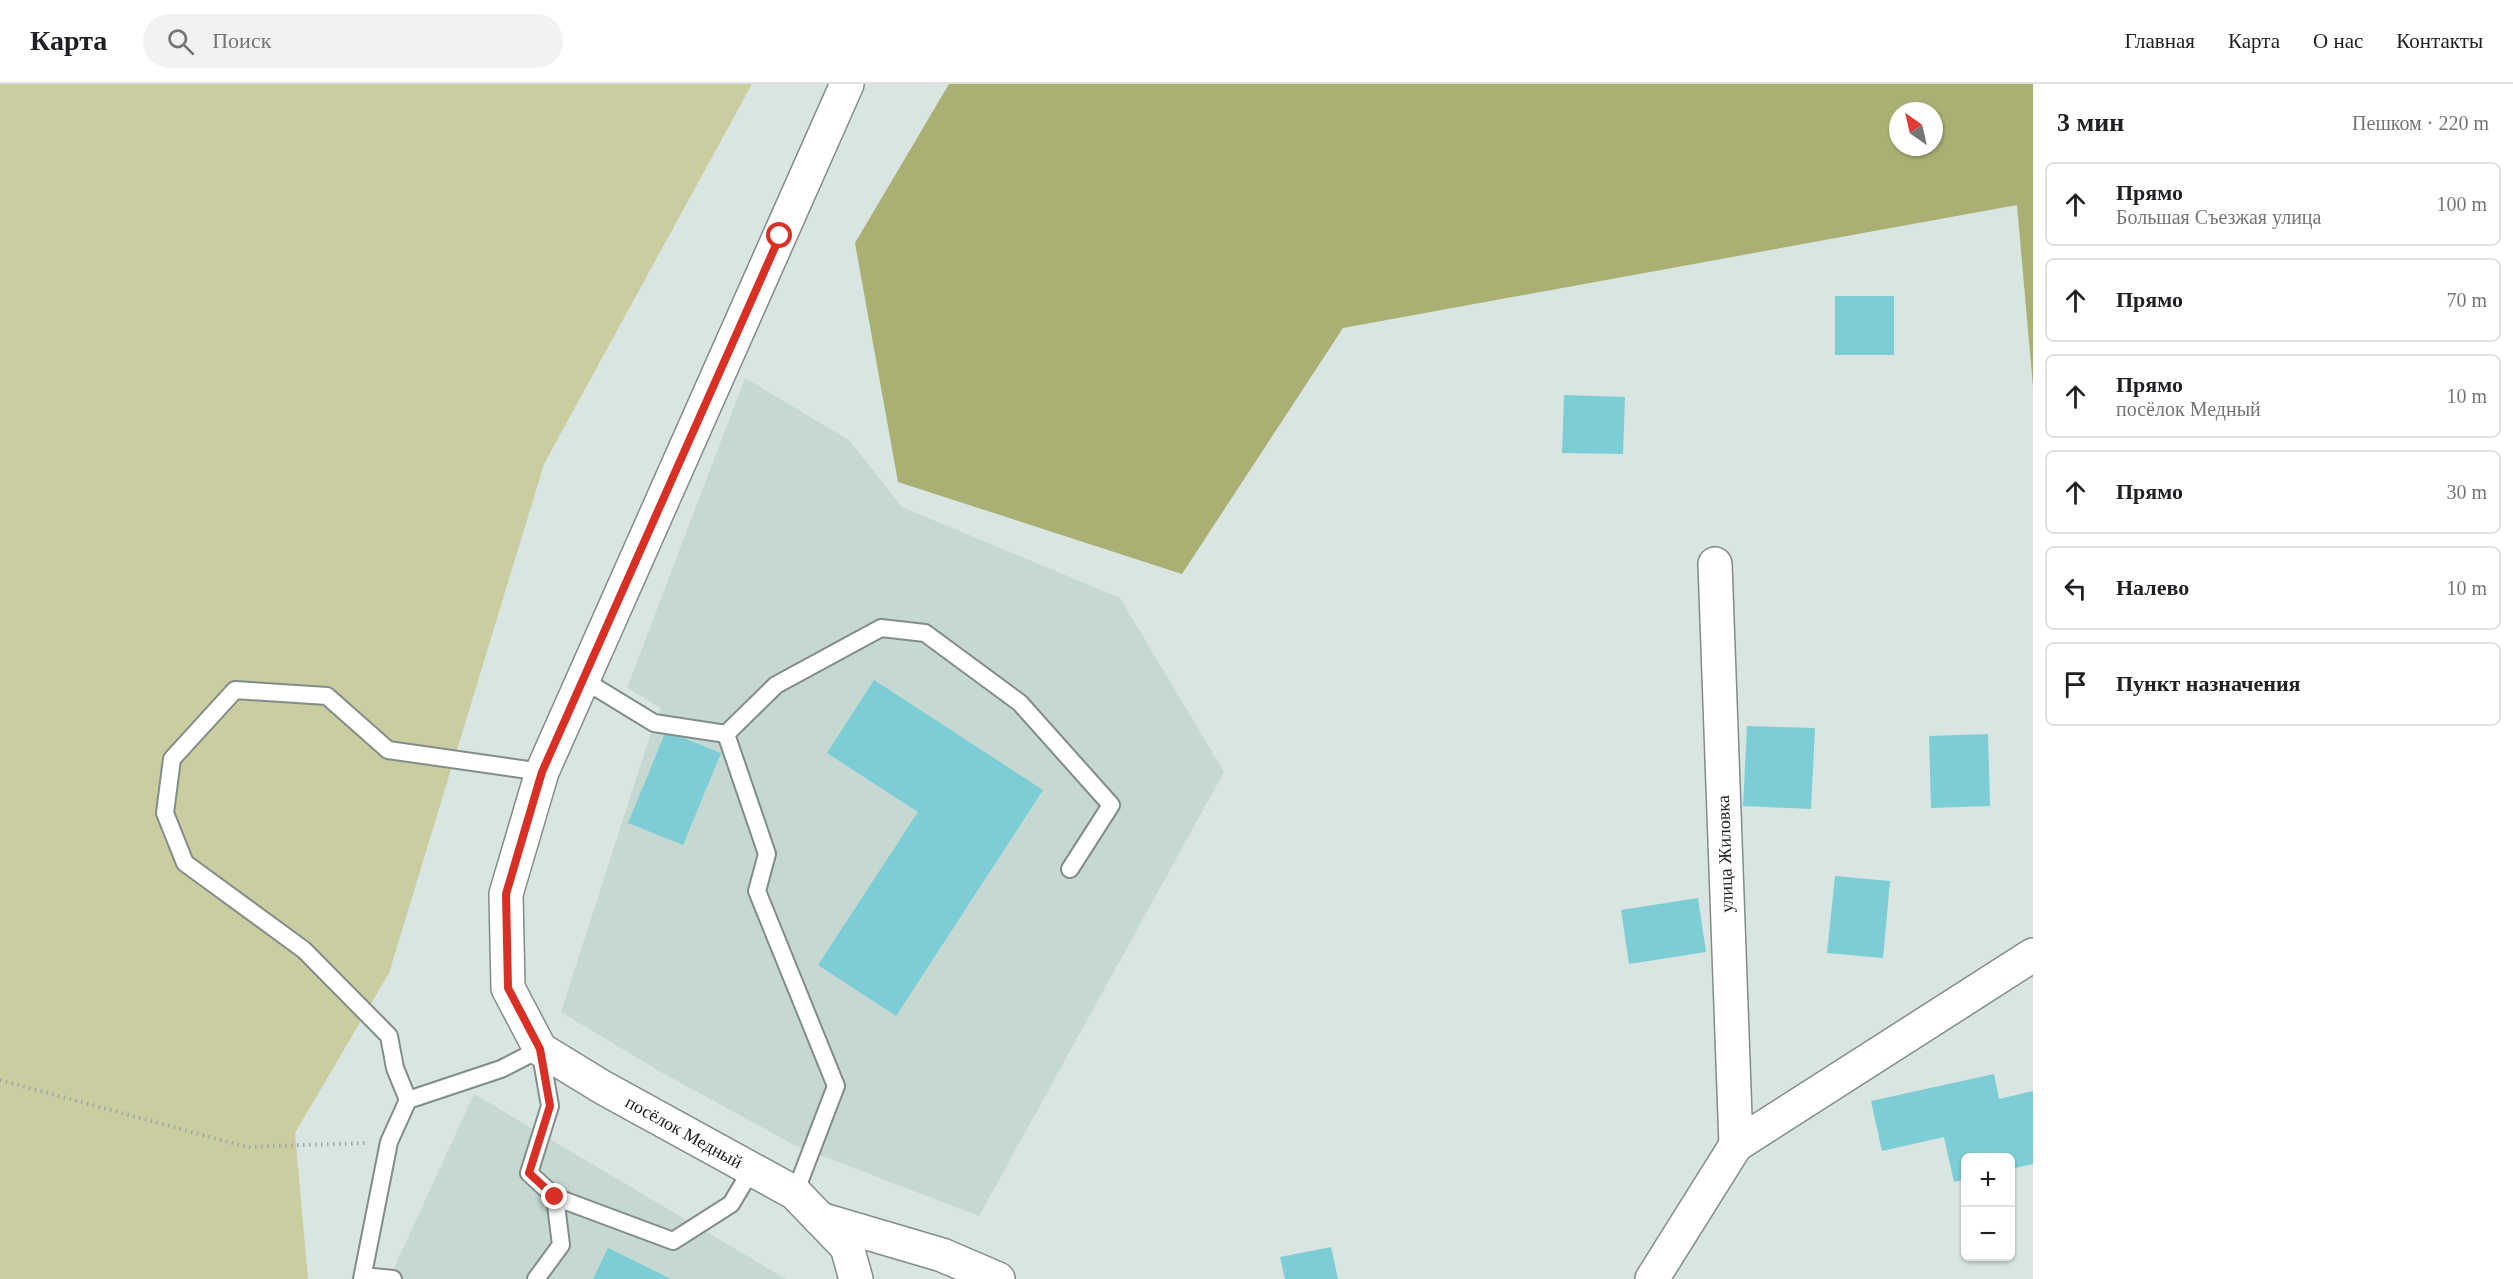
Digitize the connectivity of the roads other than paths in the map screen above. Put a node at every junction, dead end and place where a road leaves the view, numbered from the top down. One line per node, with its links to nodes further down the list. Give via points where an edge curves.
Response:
1 (847, 84): 3 (street)
2 (1714, 564): 10 (street, улица Жиловка)
3 (582, 679): 4 (lane, via 654,723); 5 (street)
4 (726, 734): 6 (lane, via 776,685 881,628 926,633 1020,703 1111,805); 12 (lane, via 767,855 758,891 836,1086)
5 (542, 772): 8 (street, via 506,894 508,988); 9 (lane, via 388,750 327,696 235,690 172,759 165,813 185,863 304,950 389,1036 395,1068)
6 (1070, 869)
7 (2033, 955): 10 (street)
8 (540, 1049): 9 (lane, via 501,1070); 11 (street, посёлок Медный); 13 (lane, via 550,1106 529,1173)
9 (408, 1100): 15 (lane, via 389,1142)
10 (1736, 1145): 20 (street)
11 (752, 1169): 12 (street, посёлок Медный); 13 (lane, via 731,1204 673,1241)
12 (795, 1193): 14 (street, посёлок Медный)
13 (555, 1197): 17 (lane, via 561,1245)
14 (820, 1219): 18 (street, посёлок Медный, via 847,1247); 19 (street, via 942,1255)
15 (362, 1277): 16 (lane)
16 (393, 1279)
17 (537, 1279)
18 (856, 1279)
19 (998, 1279)
20 (1652, 1279)

